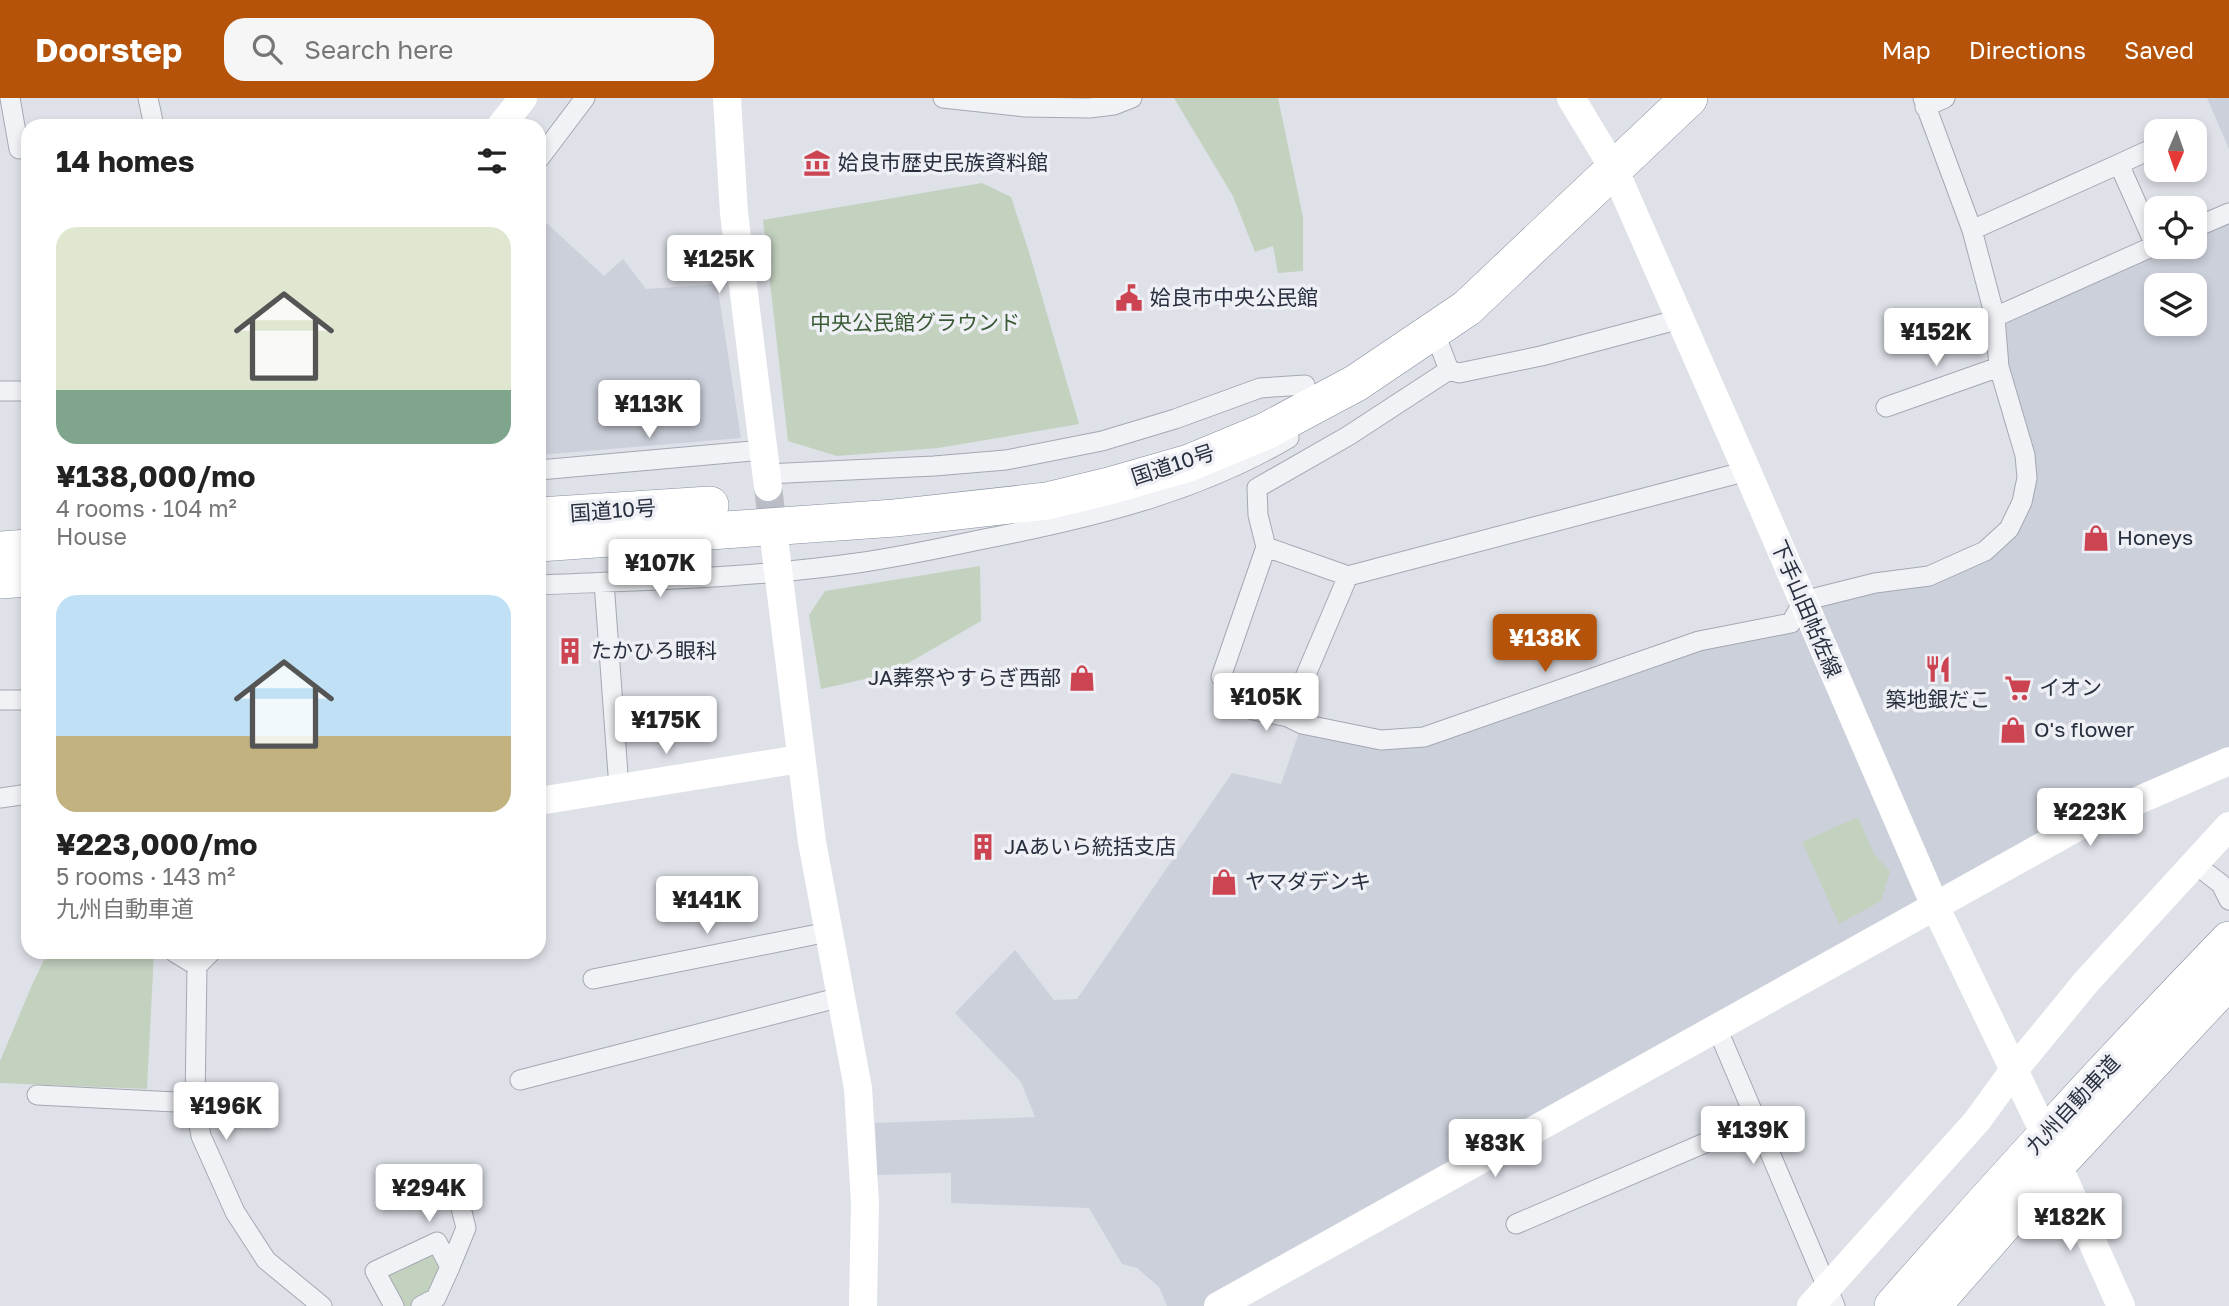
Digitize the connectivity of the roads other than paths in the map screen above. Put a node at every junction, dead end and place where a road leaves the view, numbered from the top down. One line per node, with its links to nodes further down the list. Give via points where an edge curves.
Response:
1 (10, 98): 16 (street)
2 (148, 98): 13 (street)
3 (523, 98): 14 (street)
4 (585, 98): 15 (street)
5 (727, 98): 36 (street, via 734,213)
6 (943, 98): 7 (street, via 1089,108)
7 (1132, 98)
8 (1571, 98): 18 (street, 下手山田帖佐線)
9 (1656, 98): 18 (highway, 国道10号)
10 (1689, 98): 18 (highway, 国道10号)
11 (1945, 98): 12 (street)
12 (1924, 102): 23 (street)
13 (152, 119)
14 (506, 119)
15 (546, 150)
16 (16, 152)
17 (2144, 153): 19 (street)
18 (1608, 159): 26 (street, 下手山田帖佐線); 27 (highway, 国道10号, via 1467,307); 31 (highway, 国道10号, via 1408,323)
19 (2119, 164): 21 (street); 23 (street)
20 (2229, 213): 22 (street)
21 (2144, 219)
22 (2207, 222)
23 (1972, 230): 25 (street)
24 (2144, 250): 25 (street)
25 (1995, 317): 28 (street)
26 (1680, 319): 29 (street, via 1530,358 1459,373); 37 (street, 下手山田帖佐線)
27 (1434, 331): 29 (street); 30 (highway, 国道10号)
28 (1999, 367): 34 (street); 49 (street, via 2025,455 2027,478 2009,530 1985,551 1929,576 1875,583)
29 (1449, 370): 40 (street, via 1257,488)
30 (1356, 383): 39 (highway, 国道10号, via 1266,431 1189,463 1047,501); 43 (street, via 1333,412 1277,446 1173,492 1089,516 916,553 856,563)
31 (1305, 385): 36 (street, via 1260,388 1102,441 1006,460); 38 (highway, 国道10号, via 1158,448 1027,480)
32 (0, 391): 33 (street)
33 (21, 391)
34 (1886, 407)
35 (546, 470): 36 (street)
36 (766, 470)
37 (1747, 471): 44 (street); 49 (street, 下手山田帖佐線)
38 (546, 516)
39 (546, 542)
40 (1266, 547): 44 (street); 52 (street, via 1221,677 1253,710)
41 (21, 548): 42 (highway)
42 (0, 550)
43 (777, 559): 47 (street); 53 (street)
44 (1348, 576): 52 (street)
45 (21, 578): 46 (highway)
46 (0, 580)
47 (604, 582): 48 (street); 55 (street)
48 (546, 585)
49 (1803, 601): 52 (street, via 1791,623 1699,641 1424,737 1381,740); 62 (street, 下手山田帖佐線)
50 (0, 700): 51 (street)
51 (21, 700)
52 (1288, 717)
53 (800, 759): 55 (street); 63 (street)
54 (2229, 761): 62 (street, via 2079,826)
55 (619, 788): 58 (street)
56 (21, 795): 57 (street)
57 (0, 798)
58 (546, 800)
59 (2229, 826): 60 (street)
60 (2196, 864): 61 (street, via 2221,884); 70 (street, via 2087,981)
61 (2229, 900)
62 (1936, 906): 69 (street); 70 (street, 下手山田帖佐線)
63 (828, 932): 66 (street); 68 (street)
64 (2229, 940): 87 (highway, 九州自動車道, via 2019,1163)
65 (204, 959): 73 (street)
66 (593, 979)
67 (2229, 980): 88 (highway, 九州自動車道)
68 (841, 998): 71 (street); 85 (street, via 858,1088 862,1141)
69 (1717, 1028): 74 (street); 80 (street)
70 (2014, 1070): 75 (street, 下手山田帖佐線); 81 (street, via 1977,1121)
71 (520, 1080)
72 (37, 1095): 73 (street)
73 (195, 1103): 82 (street, via 201,1136 235,1212 266,1260)
74 (1756, 1121): 78 (street); 81 (street)
75 (2039, 1122)
76 (2064, 1179): 89 (street)
77 (458, 1196): 79 (street, via 466,1228)
78 (1516, 1224)
79 (450, 1266): 83 (street, via 437,1242 375,1271); 84 (street, via 436,1298)
80 (1252, 1297): 86 (street)
81 (1824, 1300)
82 (322, 1306)
83 (394, 1306)
84 (421, 1306)
85 (863, 1306)
86 (1218, 1306)
87 (1893, 1306)
88 (1932, 1306)
89 (2121, 1306)

